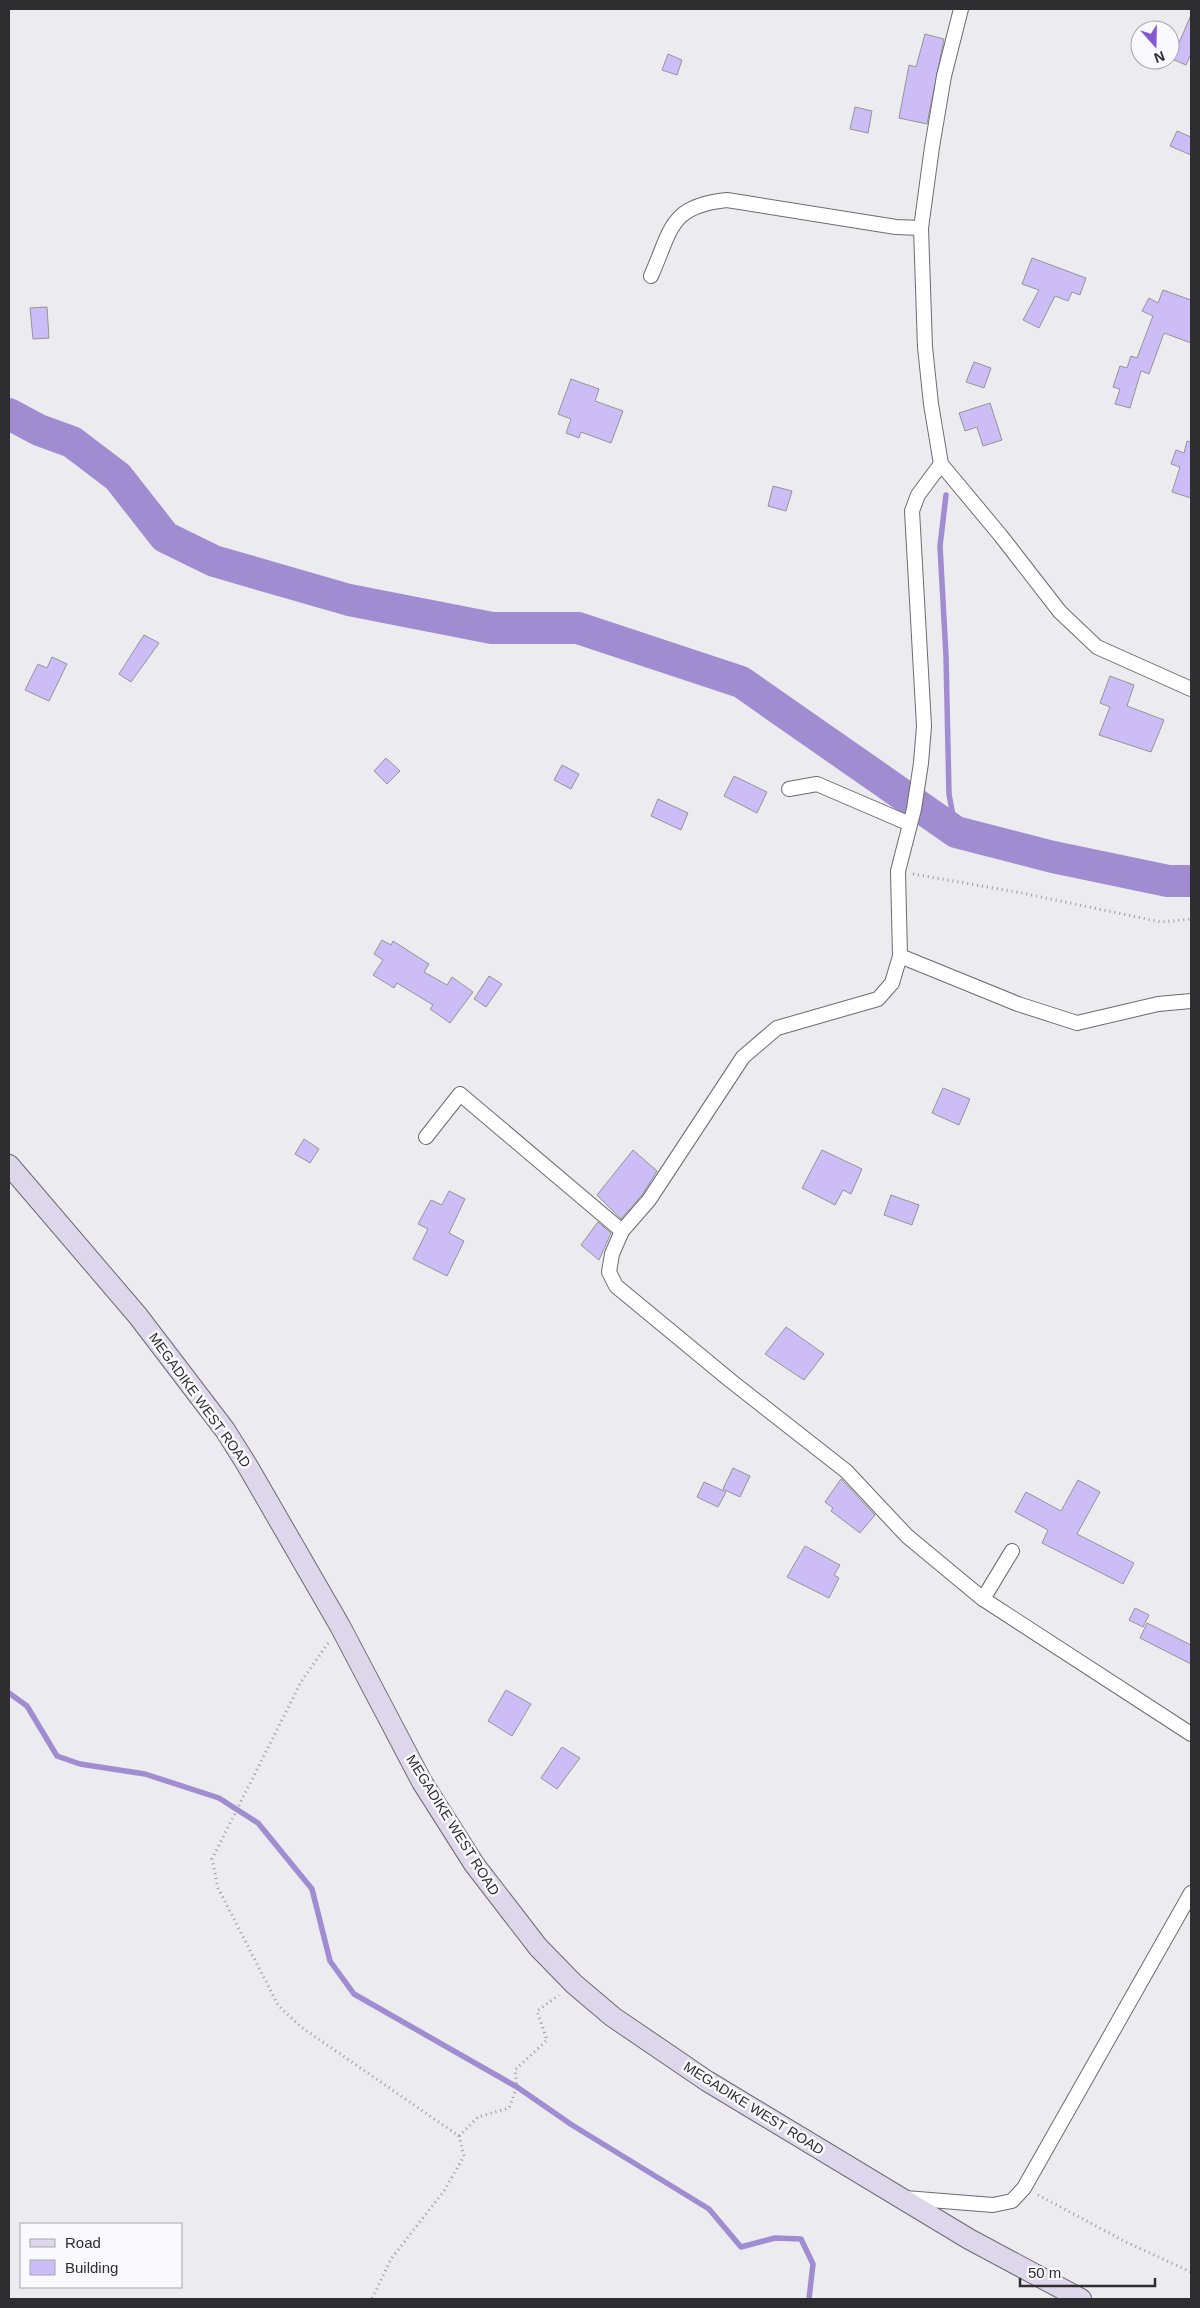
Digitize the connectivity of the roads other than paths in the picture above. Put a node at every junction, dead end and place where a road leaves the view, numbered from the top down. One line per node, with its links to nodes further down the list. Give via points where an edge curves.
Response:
1 (961, 9): 2 (street, via 944,76)
2 (921, 228): 3 (street, via 896,227 727,200 705,202 689,208 676,220); 4 (street, via 926,347)
3 (652, 276)
4 (941, 464): 5 (street, via 1060,612 1097,647); 7 (street, via 918,496 912,511 924,726)
5 (1191, 689)
6 (789, 789): 7 (street, via 817,784)
7 (910, 824): 8 (street, via 898,871)
8 (900, 956): 9 (street, via 1018,1004 1077,1023 1158,1004); 12 (street, via 892,983 878,999 777,1028 743,1057 649,1200)
9 (1191, 1001)
10 (426, 1137): 12 (street, via 460,1094)
11 (9, 1165): 17 (street, MEGADIKE WEST ROAD, via 138,1316 224,1430 340,1626 422,1782 474,1864 533,1940 574,1984 613,2016 707,2081)
12 (622, 1231): 14 (street, via 612,1254 609,1272 616,1286 730,1381 846,1471 907,1536)
13 (1012, 1551): 14 (street)
14 (983, 1599): 15 (street)
15 (1191, 1734)
16 (1191, 1894): 17 (street, via 1024,2188 1012,2201 993,2205)
17 (900, 2198): 18 (street, MEGADIKE WEST ROAD)
18 (1081, 2299)

